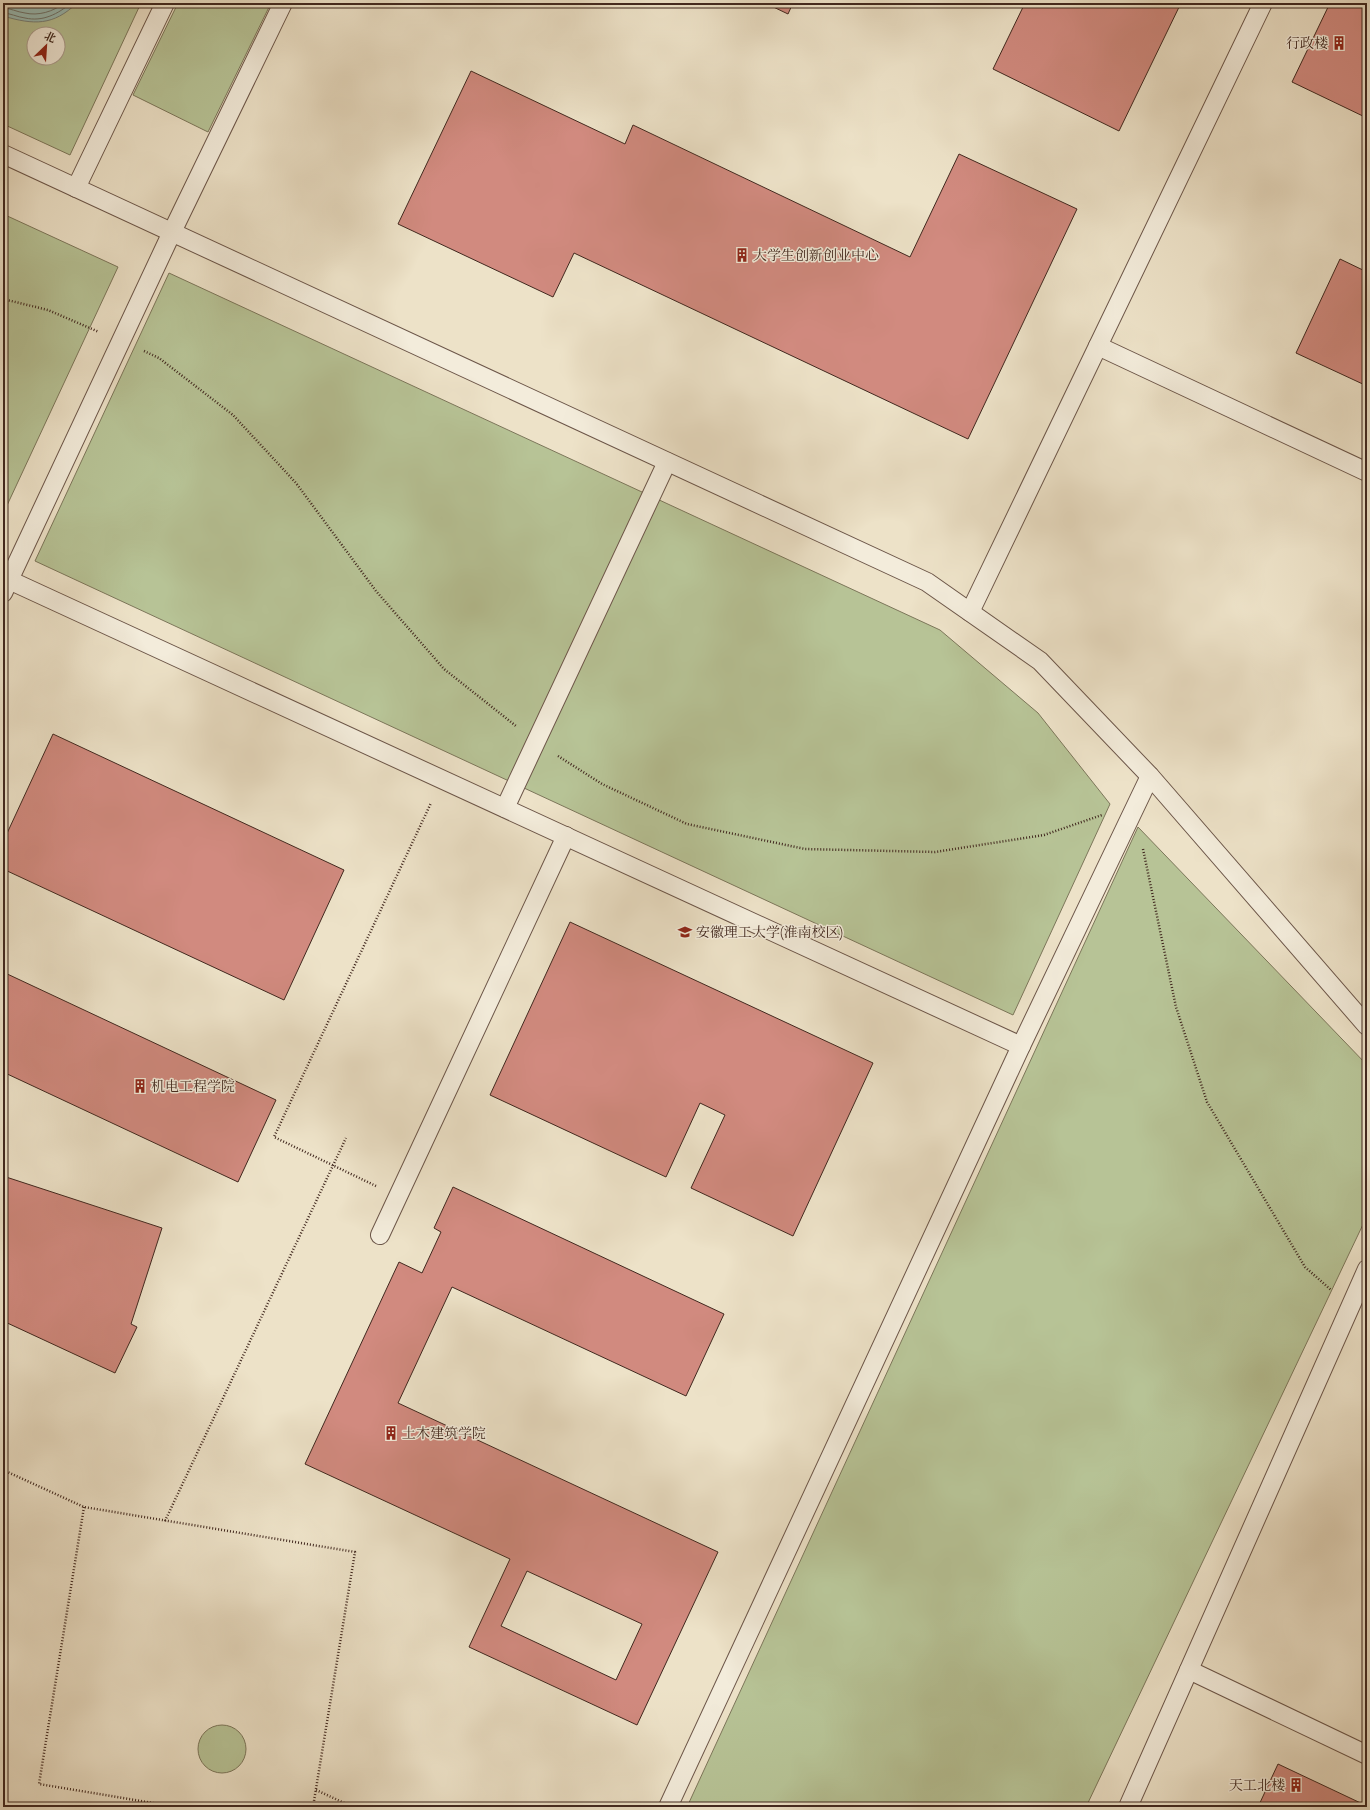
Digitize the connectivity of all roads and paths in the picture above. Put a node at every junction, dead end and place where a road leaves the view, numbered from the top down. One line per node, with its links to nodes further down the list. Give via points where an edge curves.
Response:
1 (165, 3): 5 (lane)
2 (283, 3): 6 (lane)
3 (1263, 3): 9 (lane)
4 (3, 154): 5 (lane)
5 (76, 188): 6 (lane)
6 (172, 232): 8 (lane); 10 (lane)
7 (3, 299): 8 (path, via 48,310)
8 (121, 341): 12 (lane); 14 (path, via 159,358 233,415 296,483 376,591 444,670)
9 (1098, 346): 11 (lane); 13 (lane)
10 (667, 462): 13 (lane, via 927,582); 14 (lane)
11 (1367, 472)
12 (6, 586): 16 (lane)
13 (970, 612): 15 (lane, via 1040,661)
14 (536, 742): 17 (path, via 602,784 687,824 805,849 935,852 1044,835); 18 (lane)
15 (1150, 776): 17 (lane); 21 (lane)
16 (442, 779): 18 (lane); 24 (path, via 274,1137)
17 (1137, 803): 22 (lane)
18 (505, 808): 19 (lane)
19 (566, 836): 22 (lane); 25 (lane)
20 (1143, 846): 28 (path, via 1176,1007 1207,1102 1305,1267)
21 (1367, 1026)
22 (1021, 1046): 38 (lane)
23 (346, 1138): 24 (path)
24 (333, 1166): 25 (path); 31 (path)
25 (398, 1197): 26 (lane)
26 (380, 1235)
27 (1367, 1270): 28 (lane)
28 (1350, 1307): 32 (lane)
29 (3, 1470): 30 (path)
30 (84, 1507): 31 (path); 35 (path, via 39,1784)
31 (165, 1521): 34 (path, via 355,1552)
32 (1188, 1670): 33 (lane); 39 (lane)
33 (1367, 1754)
34 (316, 1790): 36 (path); 37 (path)
35 (177, 1807)
36 (313, 1807)
37 (353, 1807)
38 (668, 1807)
39 (1128, 1807)

